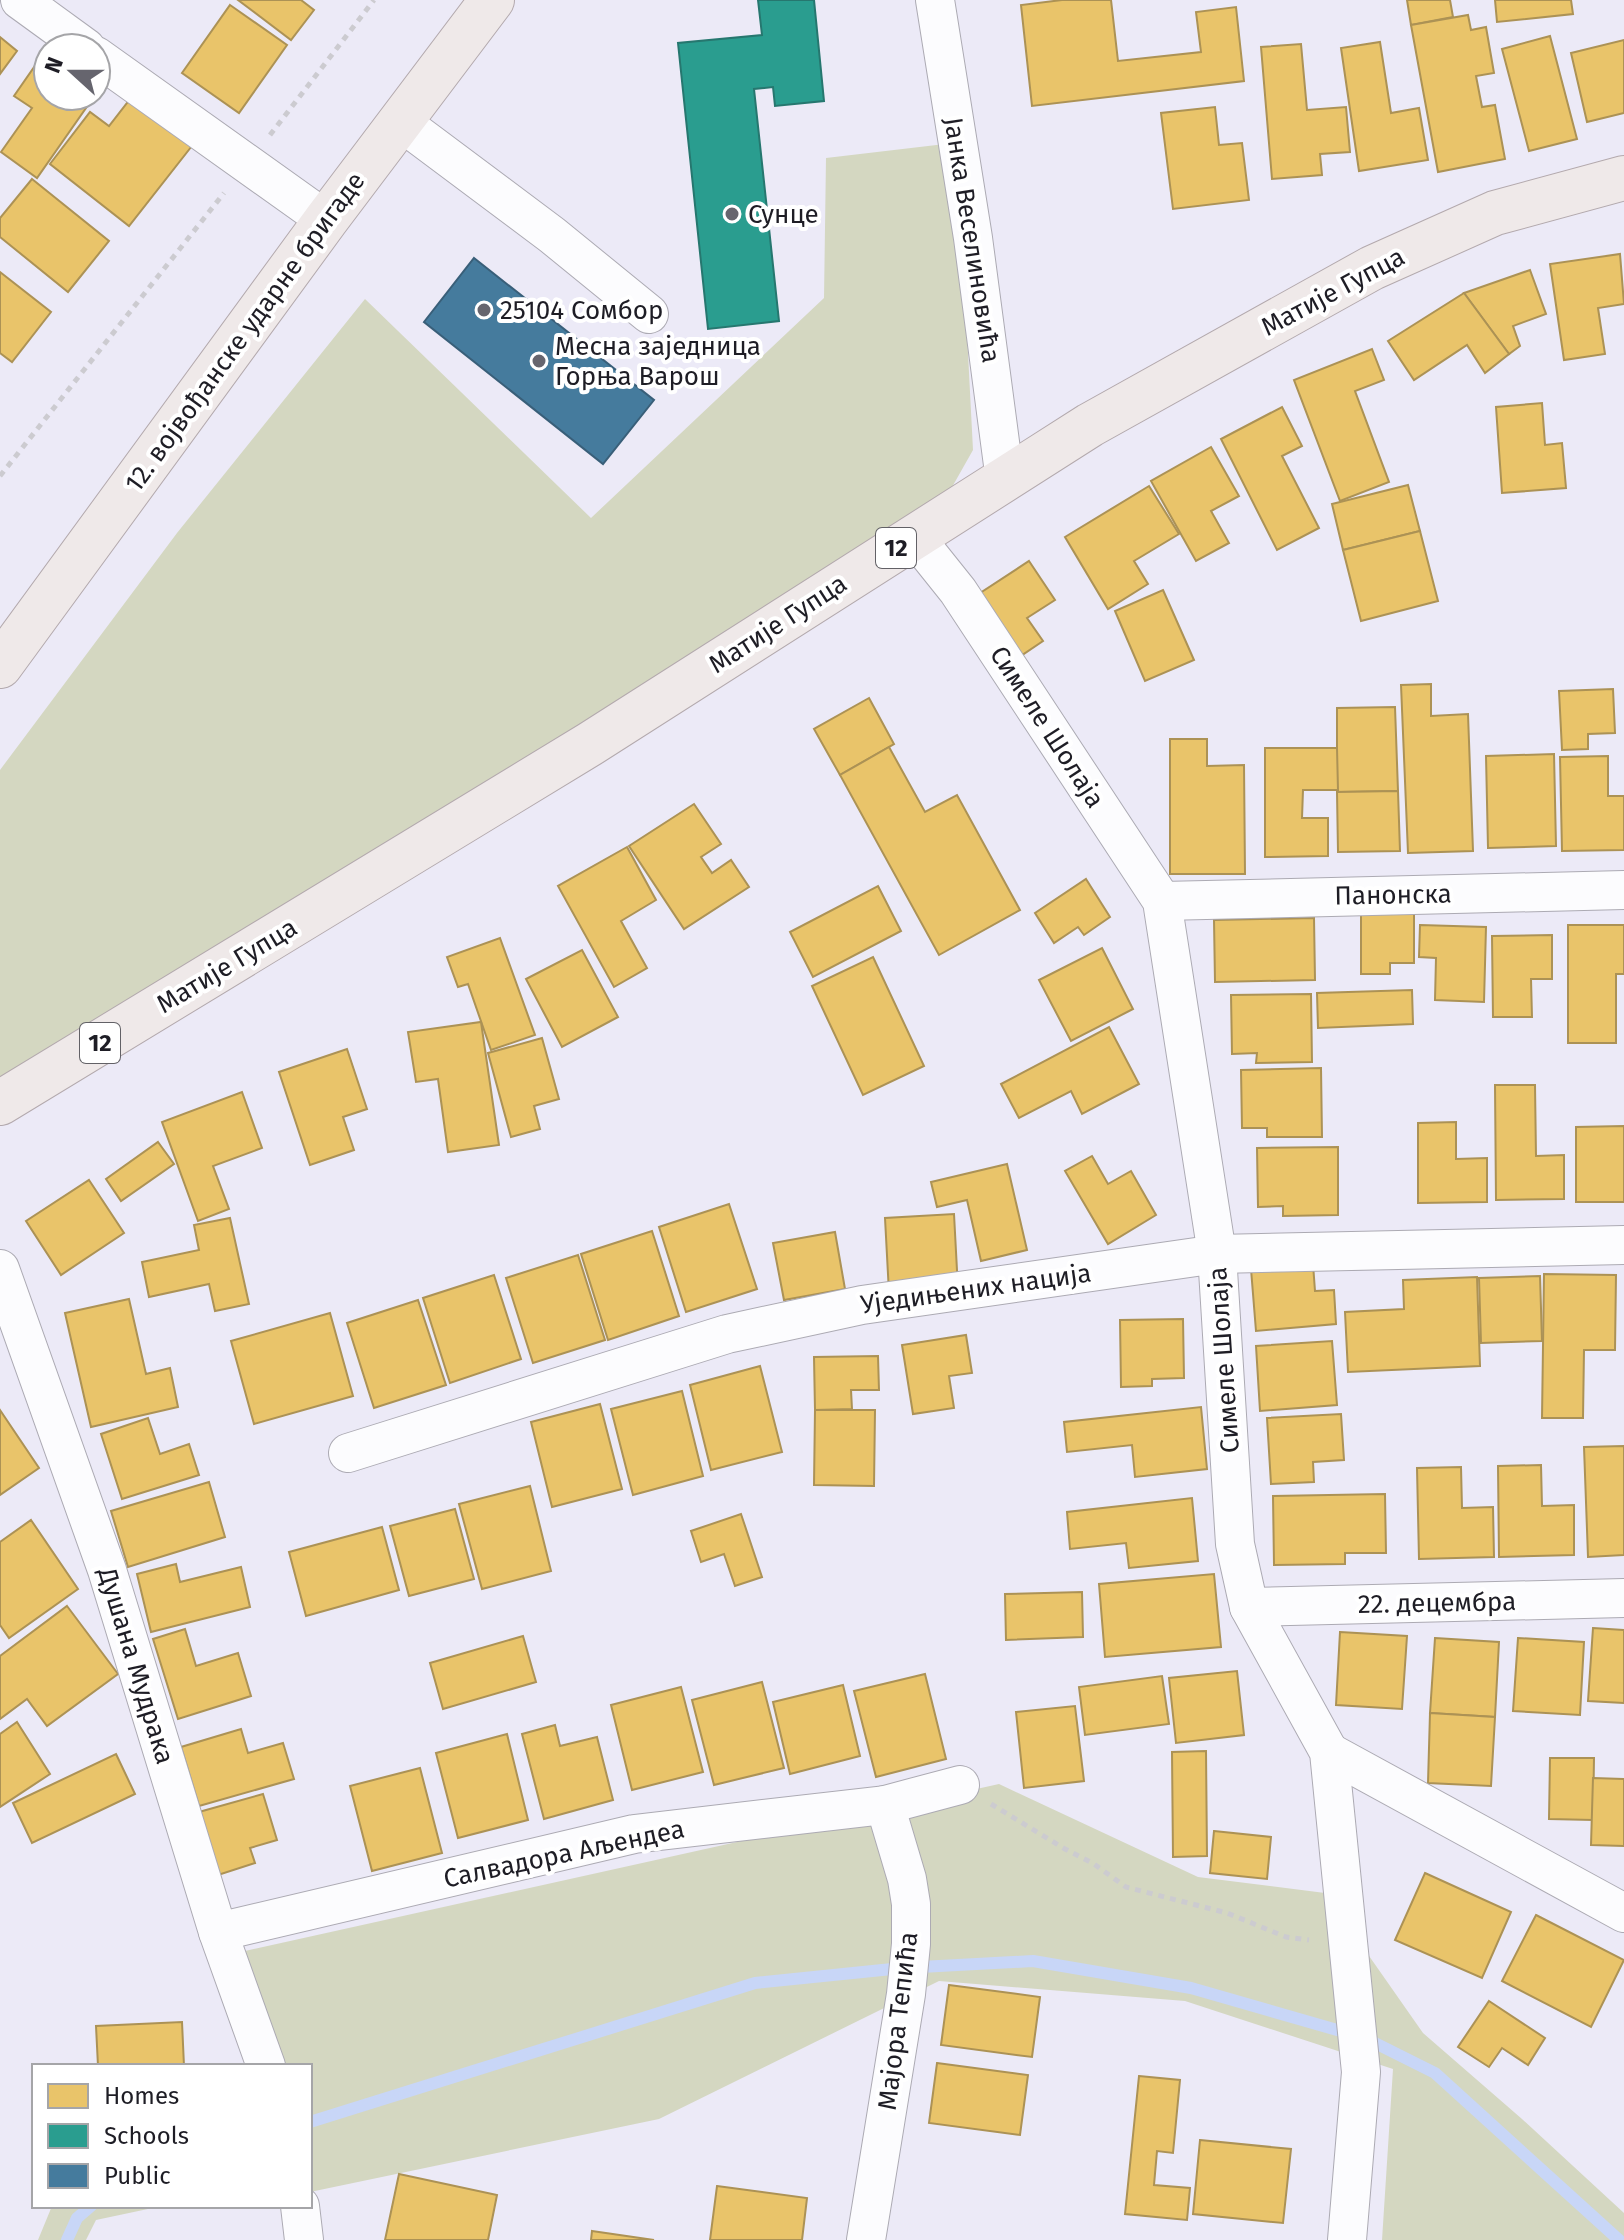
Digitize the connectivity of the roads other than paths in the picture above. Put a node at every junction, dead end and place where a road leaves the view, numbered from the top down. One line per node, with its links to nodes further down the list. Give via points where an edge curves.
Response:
1 (20, 0): 4 (street)
2 (492, 0): 6 (main road, 12. војвођанске ударне бригаде)
3 (935, 0): 10 (street, Јанка Веселиновића)
4 (64, 32)
5 (112, 68): 8 (street)
6 (401, 122): 8 (main road, 12. војвођанске ударне бригаде); 9 (street)
7 (1624, 178): 10 (main road, Матије Гупца / 12, via 1495,213 1372,268 1090,425)
8 (326, 220): 12 (main road, 12. војвођанске ударне бригаде)
9 (649, 314)
10 (1005, 480): 11 (main road, Матије Гупца / 12)
11 (914, 536): 14 (street, Симеле Шолаја, via 958,591); 15 (main road, Матије Гупца / 12, via 590,744)
12 (0, 666)
13 (1624, 890): 14 (street, Панонска)
14 (1162, 901): 17 (street, Симеле Шолаја)
15 (0, 1103)
16 (1624, 1245): 17 (street, Уједињених нација)
17 (1217, 1254): 19 (street, Уједињених нација, via 862,1305 727,1334); 21 (street, Симеле Шолаја, via 1235,1544)
18 (0, 1269): 26 (street, Душана Мудрака, via 107,1570)
19 (348, 1453)
20 (1624, 1598): 21 (street, 22. децембра)
21 (1249, 1607): 22 (street, Симеле Шолаја)
22 (1329, 1752): 25 (street); 31 (street, Симеле Шолаја, via 1361,2072)
23 (960, 1785): 24 (street, Салвадора Аљендеа)
24 (885, 1805): 26 (street, Салвадора Аљендеа, via 634,1834); 30 (street, Мајора Тепића, via 907,1879 911,1944)
25 (1624, 1913)
26 (218, 1932): 27 (street, Душана Мудрака)
27 (265, 2064)
28 (300, 2208): 29 (street)
29 (304, 2240)
30 (866, 2240)
31 (1347, 2240)

